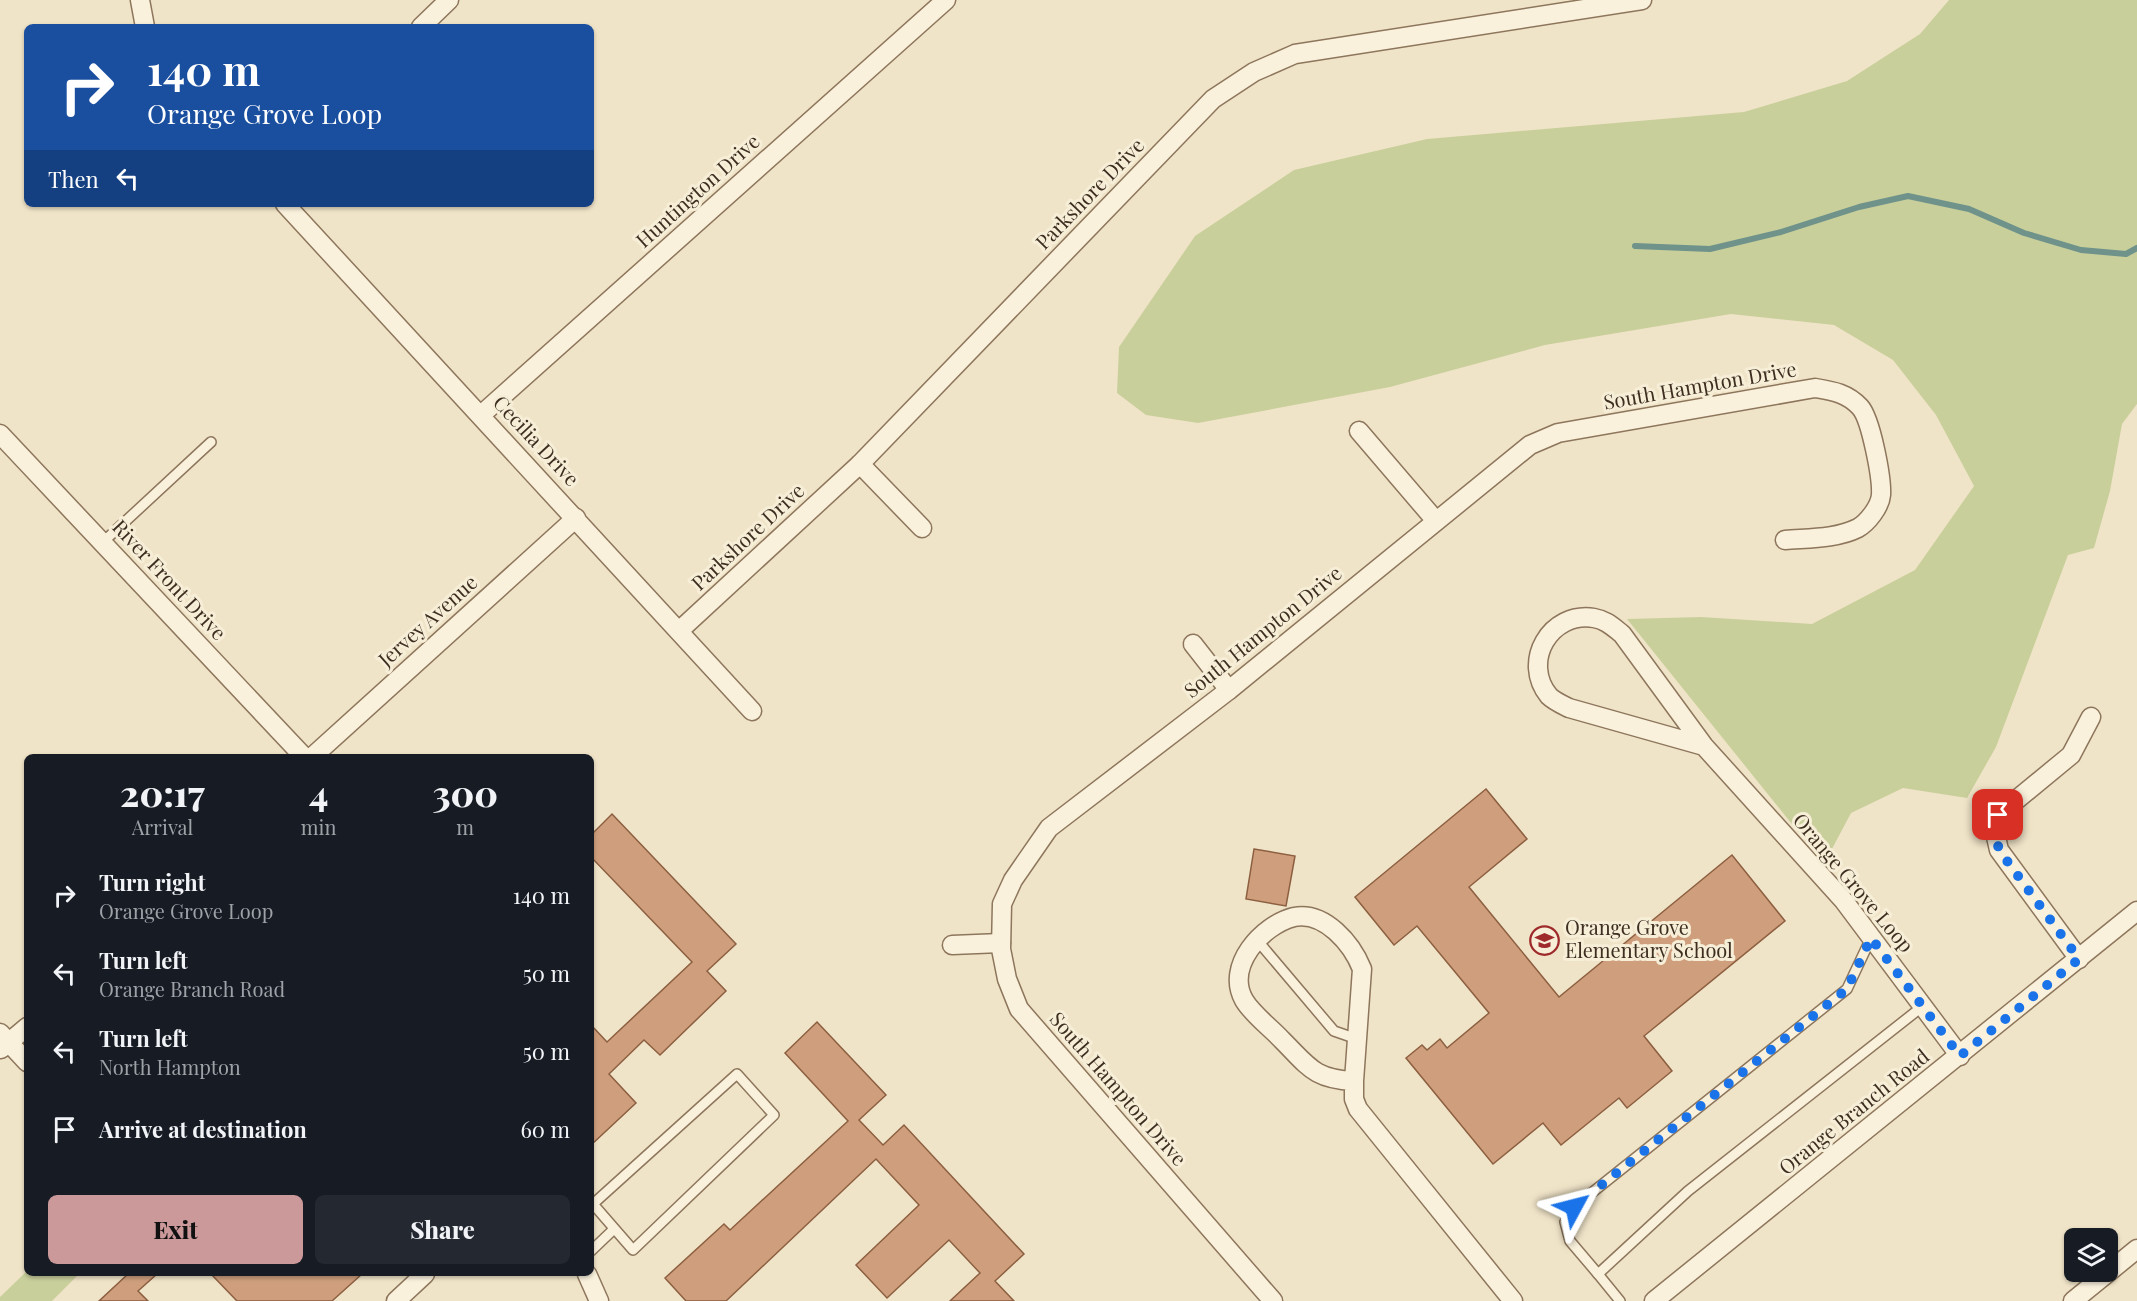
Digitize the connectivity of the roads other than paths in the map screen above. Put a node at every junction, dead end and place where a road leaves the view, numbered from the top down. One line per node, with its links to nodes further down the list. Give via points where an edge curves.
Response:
1 (140, 0): 5 (street)
2 (450, 0): 6 (street)
3 (946, 0): 8 (street, Huntington Drive)
4 (1642, 0): 12 (street, Parkshore Drive, via 1295,54 1254,72 1213,99)
5 (144, 24)
6 (424, 24)
7 (288, 207): 8 (street, Cecilia Drive)
8 (481, 415): 13 (street, Cecilia Drive)
9 (1359, 431): 14 (street)
10 (0, 434): 17 (street, River Front Drive)
11 (211, 442): 17 (lane)
12 (860, 464): 15 (street); 18 (street, Parkshore Drive)
13 (576, 518): 18 (street, Cecilia Drive); 25 (street, Jervey Avenue)
14 (1436, 521): 16 (street, South Hampton Drive, via 1530,445 1558,434 1815,388 1843,393 1861,408 1871,426 1881,496 1873,514 1858,528 1825,537); 20 (street, South Hampton Drive)
15 (922, 528)
16 (1785, 540)
17 (102, 543): 24 (street, River Front Drive)
18 (680, 630): 21 (street, Cecilia Drive)
19 (1193, 644): 20 (street)
20 (1229, 690): 29 (street, South Hampton Drive, via 1049,828 1013,880 1002,904)
21 (752, 711)
22 (2091, 717): 31 (street, via 2071,755 1998,815 1994,828 1999,850)
23 (1704, 746): 23 (street, Orange Grove Loop, via 1622,634 1608,623 1578,618 1546,637 1537,667 1540,682 1551,698 1569,708); 27 (street, Orange Grove Loop, via 1844,901)
24 (301, 754)
25 (315, 754)
26 (2137, 911): 31 (street, Orange Branch Road)
27 (1871, 938): 32 (street, Orange Grove Loop); 44 (lane, via 1847,989 1574,1207 1565,1222 1570,1241)
28 (1257, 940): 34 (lane, via 1334,1031); 34 (street, via 1266,931 1296,917 1318,920 1339,932 1357,955 1362,969); 38 (street, via 1241,967 1244,1000 1315,1073)
29 (1001, 943): 30 (street); 49 (street, South Hampton Drive, via 1007,979 1019,1009)
30 (952, 945)
31 (2079, 959): 36 (street, Orange Branch Road)
32 (1923, 1006): 36 (street, Orange Grove Loop); 44 (lane, via 1688,1191)
33 (24, 1029): 35 (street)
34 (1357, 1039): 38 (street)
35 (3, 1042): 37 (street)
36 (1960, 1056): 52 (street, Orange Branch Road)
37 (24, 1060)
38 (1354, 1082): 50 (street, via 1358,1108)
39 (594, 1203): 41 (lane, via 737,1074 774,1115 633,1250)
40 (594, 1205): 41 (lane)
41 (614, 1229): 42 (lane)
42 (594, 1248)
43 (2137, 1249): 53 (street)
44 (1598, 1274): 51 (lane)
45 (424, 1276): 47 (street)
46 (587, 1276): 48 (street)
47 (396, 1301)
48 (598, 1301)
49 (1274, 1301)
50 (1513, 1301)
51 (1620, 1301)
52 (1654, 1301)
53 (2073, 1301)

